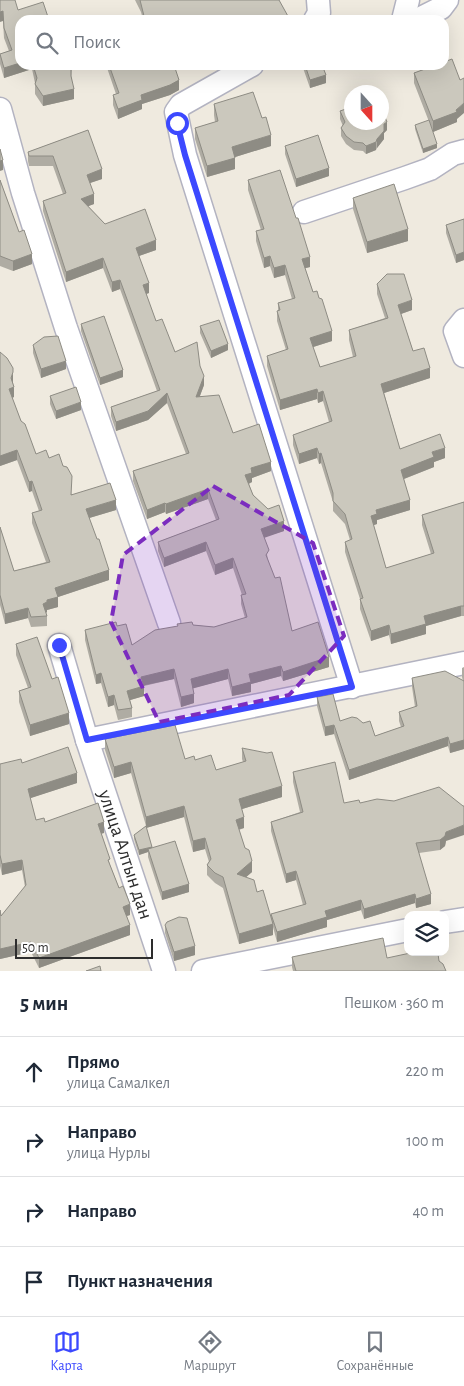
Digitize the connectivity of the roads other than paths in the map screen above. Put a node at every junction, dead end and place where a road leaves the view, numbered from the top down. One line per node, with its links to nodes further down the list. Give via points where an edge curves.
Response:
1 (318, 0): 4 (street)
2 (408, 0): 5 (street)
3 (447, 0): 6 (street, via 441,8)
4 (318, 15)
5 (404, 15)
6 (427, 15)
7 (243, 70): 16 (street, via 181,105 176,112 177,123)
8 (0, 109): 13 (street, via 66,328)
9 (464, 151): 10 (street, via 430,169)
10 (304, 212)
11 (464, 320): 12 (street, via 455,330)
12 (464, 356)
13 (168, 623)
14 (59, 645): 17 (street, улица Алтын дан)
15 (464, 663): 16 (street)
16 (352, 687): 17 (street)
17 (87, 740): 21 (street, улица Алтын дан)
18 (464, 919): 19 (street)
19 (449, 921)
20 (404, 931): 22 (street)
21 (164, 971)
22 (203, 971)

